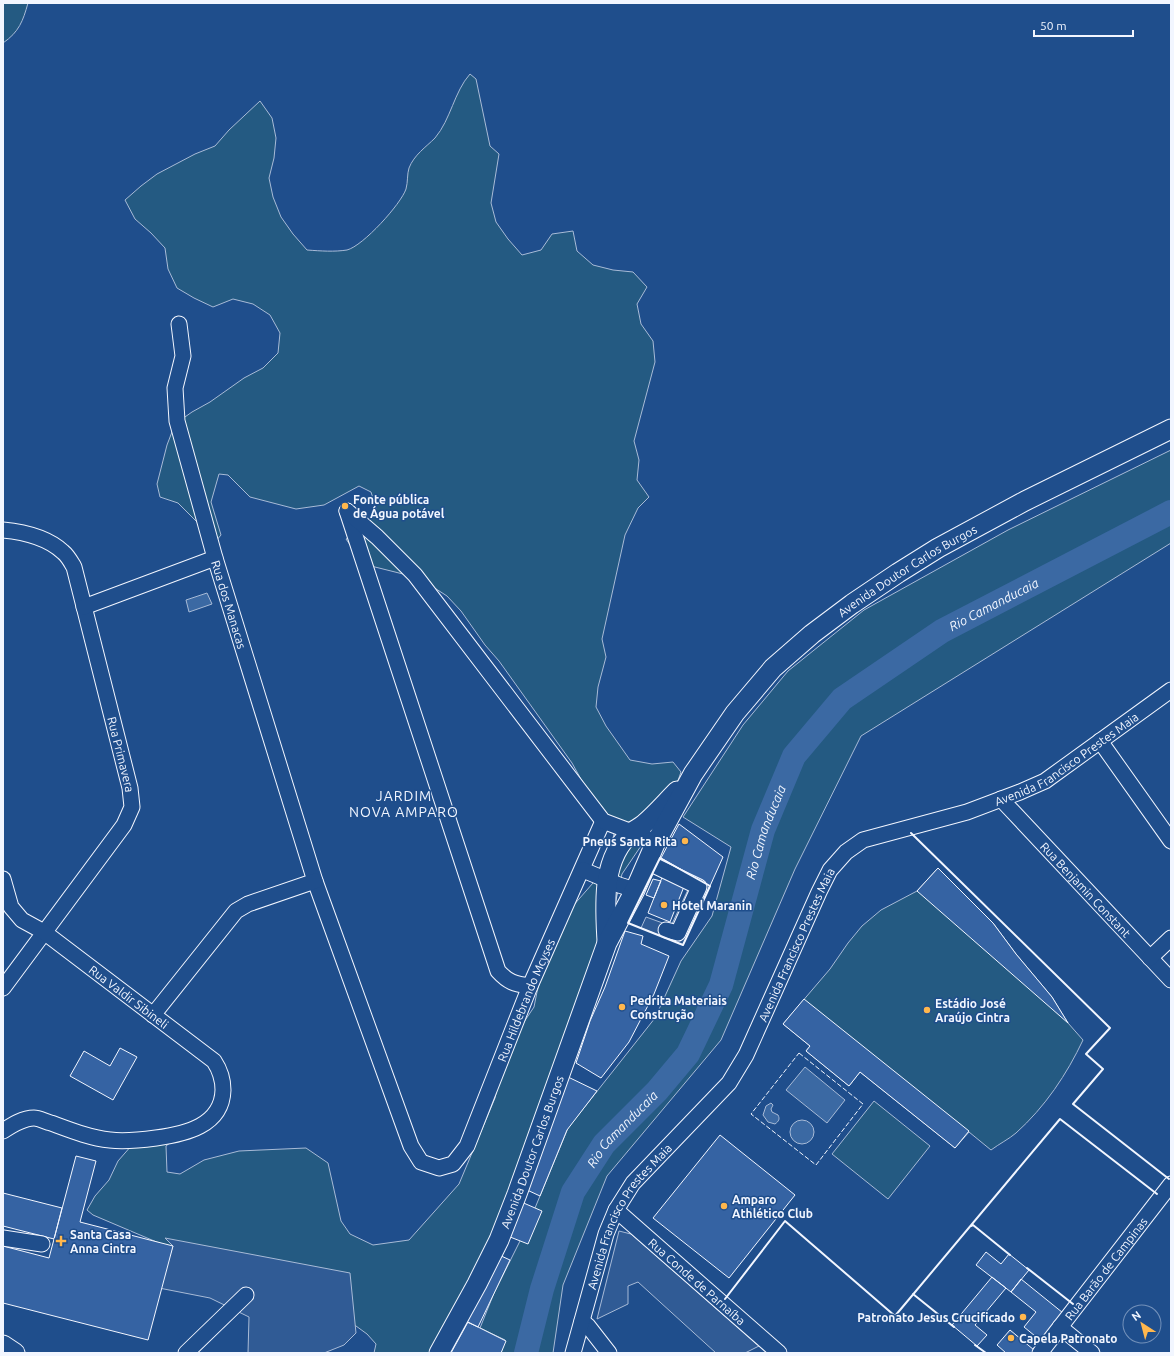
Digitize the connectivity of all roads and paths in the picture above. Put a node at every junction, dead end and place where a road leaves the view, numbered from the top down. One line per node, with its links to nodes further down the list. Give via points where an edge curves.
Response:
1 (179, 324): 4 (street, Rua dos Manacas, via 183,356 175,388 177,421)
2 (1171, 429): 8 (main road, Avenida Doutor Carlos Burgos, via 1025,501 945,544 852,604 773,668 736,713)
3 (3, 530): 5 (street, Rua Primavera, via 47,541 64,552 74,567)
4 (215, 558): 5 (street); 18 (street, Rua dos Manacas)
5 (84, 606): 21 (street, Rua Primavera, via 130,788 132,807 124,825)
6 (1171, 690): 7 (street, Avenida Francisco Prestes Maia)
7 (1100, 741): 9 (street, Avenida Francisco Prestes Maia, via 1045,781); 12 (street)
8 (693, 774): 11 (main road, Avenida Doutor Carlos Burgos, via 648,820); 13 (main road, Avenida Doutor Carlos Burgos)
9 (1001, 799): 24 (street, Rua Benjamin Constant); 32 (street, Avenida Francisco Prestes Maia, via 967,812 863,840 846,852 827,875 746,1055 729,1083 633,1183)
10 (603, 821): 11 (street); 15 (street, Rua Hildebrando Mcyses); 26 (street, via 415,575 377,537 346,511 498,971 506,980)
11 (631, 833): 13 (street); 17 (main road, Avenida Doutor Carlos Burgos, via 617,850)
12 (1171, 841)
13 (655, 844): 14 (main road, Avenida Doutor Carlos Burgos)
14 (647, 862): 19 (main road, Avenida Doutor Carlos Burgos); 20 (street, via 699,887 678,933)
15 (583, 870): 17 (street); 26 (street, Rua Hildebrando Mcyses)
16 (3, 879): 21 (street, Rua Valdir Sibineli, via 11,907 22,920)
17 (608, 880): 19 (street); 23 (main road, Avenida Doutor Carlos Burgos)
18 (315, 881): 28 (street, via 248,904 236,911); 30 (street, Rua dos Manacas, via 411,1146 421,1162)
19 (635, 890): 23 (main road, Avenida Doutor Carlos Burgos)
20 (666, 930)
21 (44, 932): 27 (street, Rua Primavera); 28 (street, Rua Valdir Sibineli)
22 (1171, 938): 24 (street)
23 (607, 943): 41 (main road, Avenida Doutor Carlos Burgos, via 499,1240)
24 (1150, 958): 25 (street, Rua Benjamin Constant)
25 (1171, 980)
26 (530, 986): 30 (street, Rua Hildebrando Mcyses, via 467,1146 453,1164)
27 (3, 988)
28 (153, 1015): 29 (street, Rua Valdir Sibineli, via 214,1061 220,1070 223,1097 216,1113 205,1123 188,1132 149,1139 110,1140 34,1118 14,1124)
29 (3, 1131)
30 (439, 1168)
31 (1171, 1184): 37 (street, Rua Barão de Campinas)
32 (616, 1210): 36 (street, Avenida Francisco Prestes Maia, via 606,1234); 44 (street, Rua Conde de Parnaíba)
33 (3, 1238): 34 (street)
34 (42, 1244)
35 (246, 1295): 40 (street)
36 (582, 1321): 42 (street, Avenida Francisco Prestes Maia); 43 (street)
37 (1060, 1327): 45 (street, Rua Barão de Campinas); 46 (street)
38 (3, 1345): 39 (main road)
39 (14, 1353)
40 (186, 1353)
41 (439, 1353)
42 (573, 1353)
43 (609, 1353)
44 (779, 1353)
45 (1040, 1353)
46 (1092, 1353)

